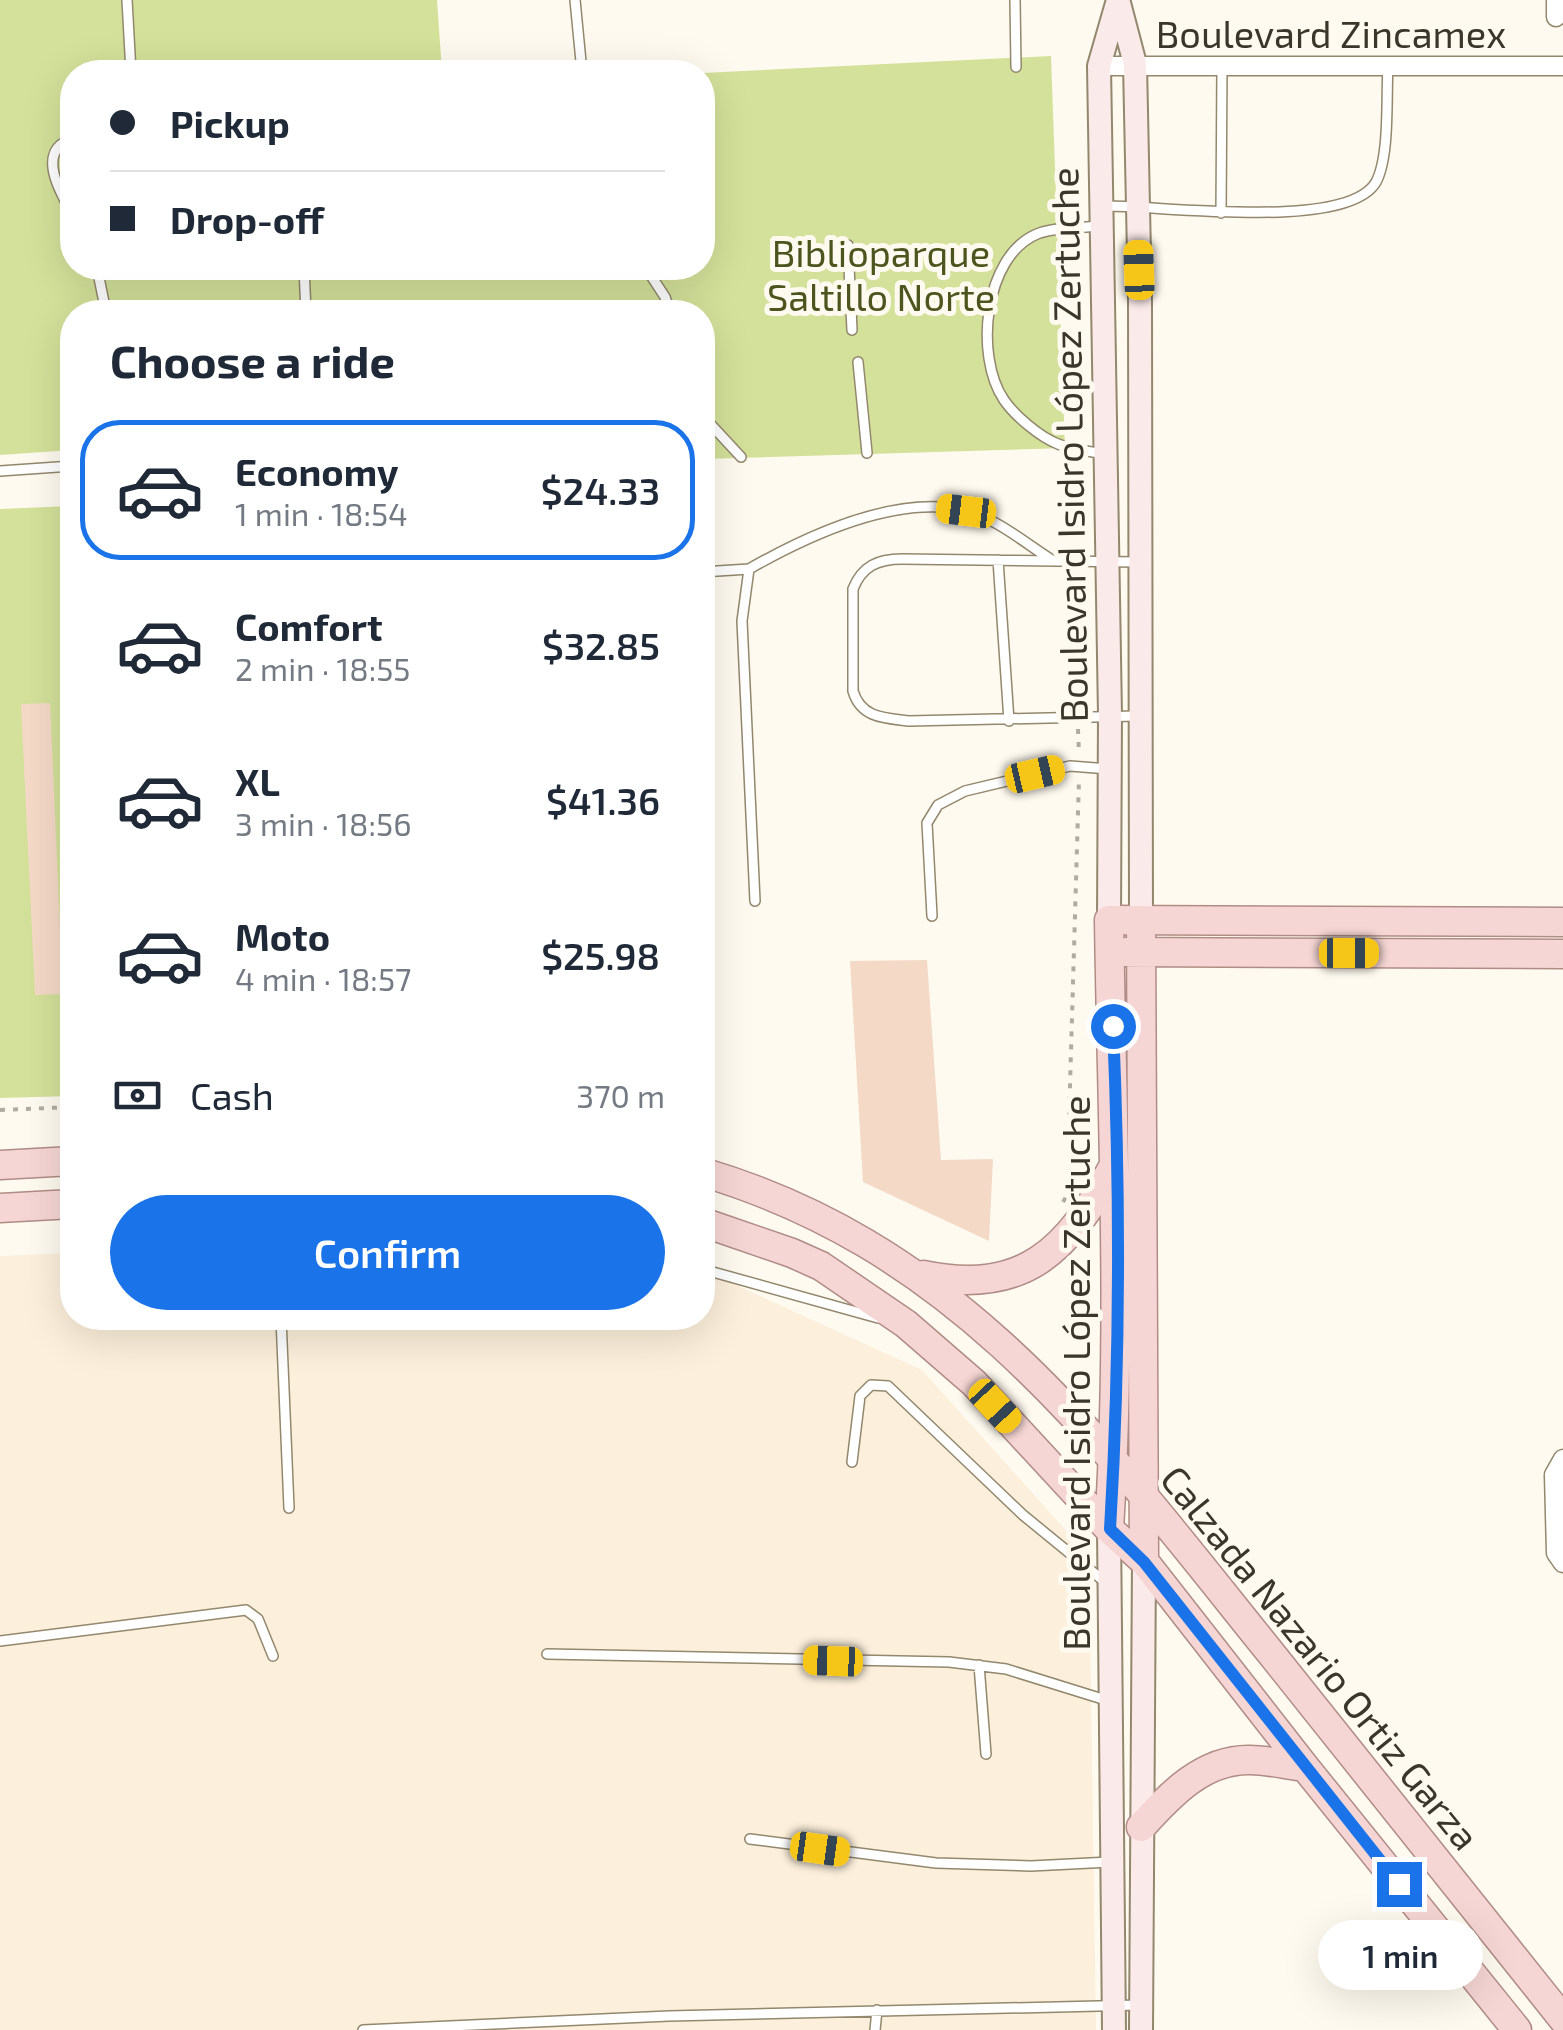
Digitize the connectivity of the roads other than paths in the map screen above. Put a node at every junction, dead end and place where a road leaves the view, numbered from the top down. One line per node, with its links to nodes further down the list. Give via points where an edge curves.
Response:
1 (127, 0): 5 (lane)
2 (575, 0): 6 (lane)
3 (1015, 0): 12 (lane)
4 (1118, 0): 7 (main road, Boulevard Isidro López Zertuche); 9 (main road, Boulevard Isidro López Zertuche)
5 (130, 60)
6 (581, 60)
7 (1135, 64): 8 (street, Boulevard Zincamex); 9 (street, Boulevard Zincamex); 15 (main road, Boulevard Isidro López Zertuche)
8 (1222, 65): 10 (street, Boulevard Zincamex); 16 (lane)
9 (1099, 66): 17 (main road, Boulevard Isidro López Zertuche)
10 (1388, 66): 11 (street, Boulevard Zincamex); 16 (lane, via 1383,158 1375,182 1360,198 1330,208)
11 (1563, 66)
12 (1016, 67)
13 (60, 145): 14 (lane, via 52,171)
14 (60, 193)
15 (1137, 205): 16 (lane); 17 (lane); 30 (main road, Boulevard Isidro López Zertuche)
16 (1221, 213)
17 (1102, 216): 23 (main road, Boulevard Isidro López Zertuche); 23 (lane, via 1038,233 1012,249 996,277 988,322 1003,399 1057,444)
18 (848, 245): 19 (lane)
19 (852, 330)
20 (858, 362): 22 (lane)
21 (715, 429): 24 (lane)
22 (867, 453)
23 (1104, 454): 29 (main road, Boulevard Isidro López Zertuche)
24 (741, 457)
25 (60, 467): 26 (lane)
26 (0, 471)
27 (998, 560): 28 (lane); 35 (lane); 35 (lane, via 884,559 870,565 853,590 853,691 857,704 878,718)
28 (1054, 561): 29 (lane); 31 (lane, via 993,522 942,508 852,522)
29 (1106, 562): 30 (lane); 33 (main road, Boulevard Isidro López Zertuche)
30 (1139, 562): 34 (main road, Boulevard Isidro López Zertuche)
31 (749, 569): 32 (lane); 37 (lane, via 742,620)
32 (715, 571)
33 (1110, 716): 34 (lane); 35 (lane); 36 (main road, Boulevard Isidro López Zertuche)
34 (1140, 716): 40 (main road, Boulevard Isidro López Zertuche)
35 (1009, 721)
36 (1110, 768): 38 (lane, via 1070,766 966,791 938,805 927,823); 39 (main road, Boulevard Isidro López Zertuche)
37 (755, 901)
38 (932, 916)
39 (1109, 920): 40 (main road); 42 (main road, Boulevard Isidro López Zertuche)
40 (1141, 920): 41 (main road); 43 (main road, Boulevard Isidro López Zertuche)
41 (1563, 922)
42 (1109, 951): 43 (main road); 46 (main road, Boulevard Isidro López Zertuche)
43 (1141, 953): 44 (main road); 59 (main road, Boulevard Isidro López Zertuche)
44 (1563, 954)
45 (60, 1161): 47 (main road)
46 (1116, 1161): 52 (main road, via 1073,1232 1019,1272 972,1281); 56 (main road, Boulevard Isidro López Zertuche)
47 (0, 1165)
48 (715, 1176): 52 (main road, Calzada Nazario Ortiz Garza, via 834,1224)
49 (60, 1205): 50 (main road)
50 (0, 1208)
51 (715, 1227): 54 (main road, Calzada Nazario Ortiz Garza, via 822,1266)
52 (910, 1272): 56 (main road, Calzada Nazario Ortiz Garza, via 1008,1347)
53 (715, 1273): 54 (lane)
54 (906, 1324): 61 (main road, Calzada Nazario Ortiz Garza, via 974,1384)
55 (281, 1330): 60 (lane)
56 (1114, 1459): 59 (main road, Calzada Nazario Ortiz Garza); 61 (main road, Boulevard Isidro López Zertuche)
57 (1563, 1459): 63 (street, via 1554,1475 1556,1553)
58 (852, 1462): 64 (lane, via 860,1396 872,1385 888,1386)
59 (1144, 1496): 62 (main road, Boulevard Isidro López Zertuche); 78 (main road, Calzada Nazario Ortiz Garza)
60 (288, 1508)
61 (1110, 1529): 62 (main road, Calzada Nazario Ortiz Garza); 64 (main road, Boulevard Isidro López Zertuche)
62 (1144, 1562): 71 (main road, Calzada Nazario Ortiz Garza); 72 (main road, Boulevard Isidro López Zertuche)
63 (1563, 1563)
64 (1112, 1588): 69 (main road, Boulevard Isidro López Zertuche)
65 (0, 1641): 67 (lane, via 246,1610 258,1619)
66 (548, 1654): 68 (lane)
67 (273, 1656)
68 (979, 1664): 69 (lane); 70 (lane)
69 (1110, 1702): 74 (main road, Boulevard Isidro López Zertuche)
70 (986, 1754)
71 (1305, 1768): 72 (main road, via 1248,1760 1222,1765 1184,1783); 83 (main road, Calzada Nazario Ortiz Garza)
72 (1141, 1827): 75 (main road, Boulevard Isidro López Zertuche)
73 (750, 1839): 74 (lane, via 966,1865)
74 (1114, 1862): 77 (main road, Boulevard Isidro López Zertuche)
75 (1140, 2005): 77 (lane); 82 (main road, Boulevard Isidro López Zertuche)
76 (877, 2010): 77 (lane); 79 (lane); 81 (lane)
77 (1113, 2018)
78 (1563, 2019)
79 (419, 2028): 80 (lane)
80 (364, 2030)
81 (875, 2030)
82 (1141, 2030)
83 (1517, 2030)

